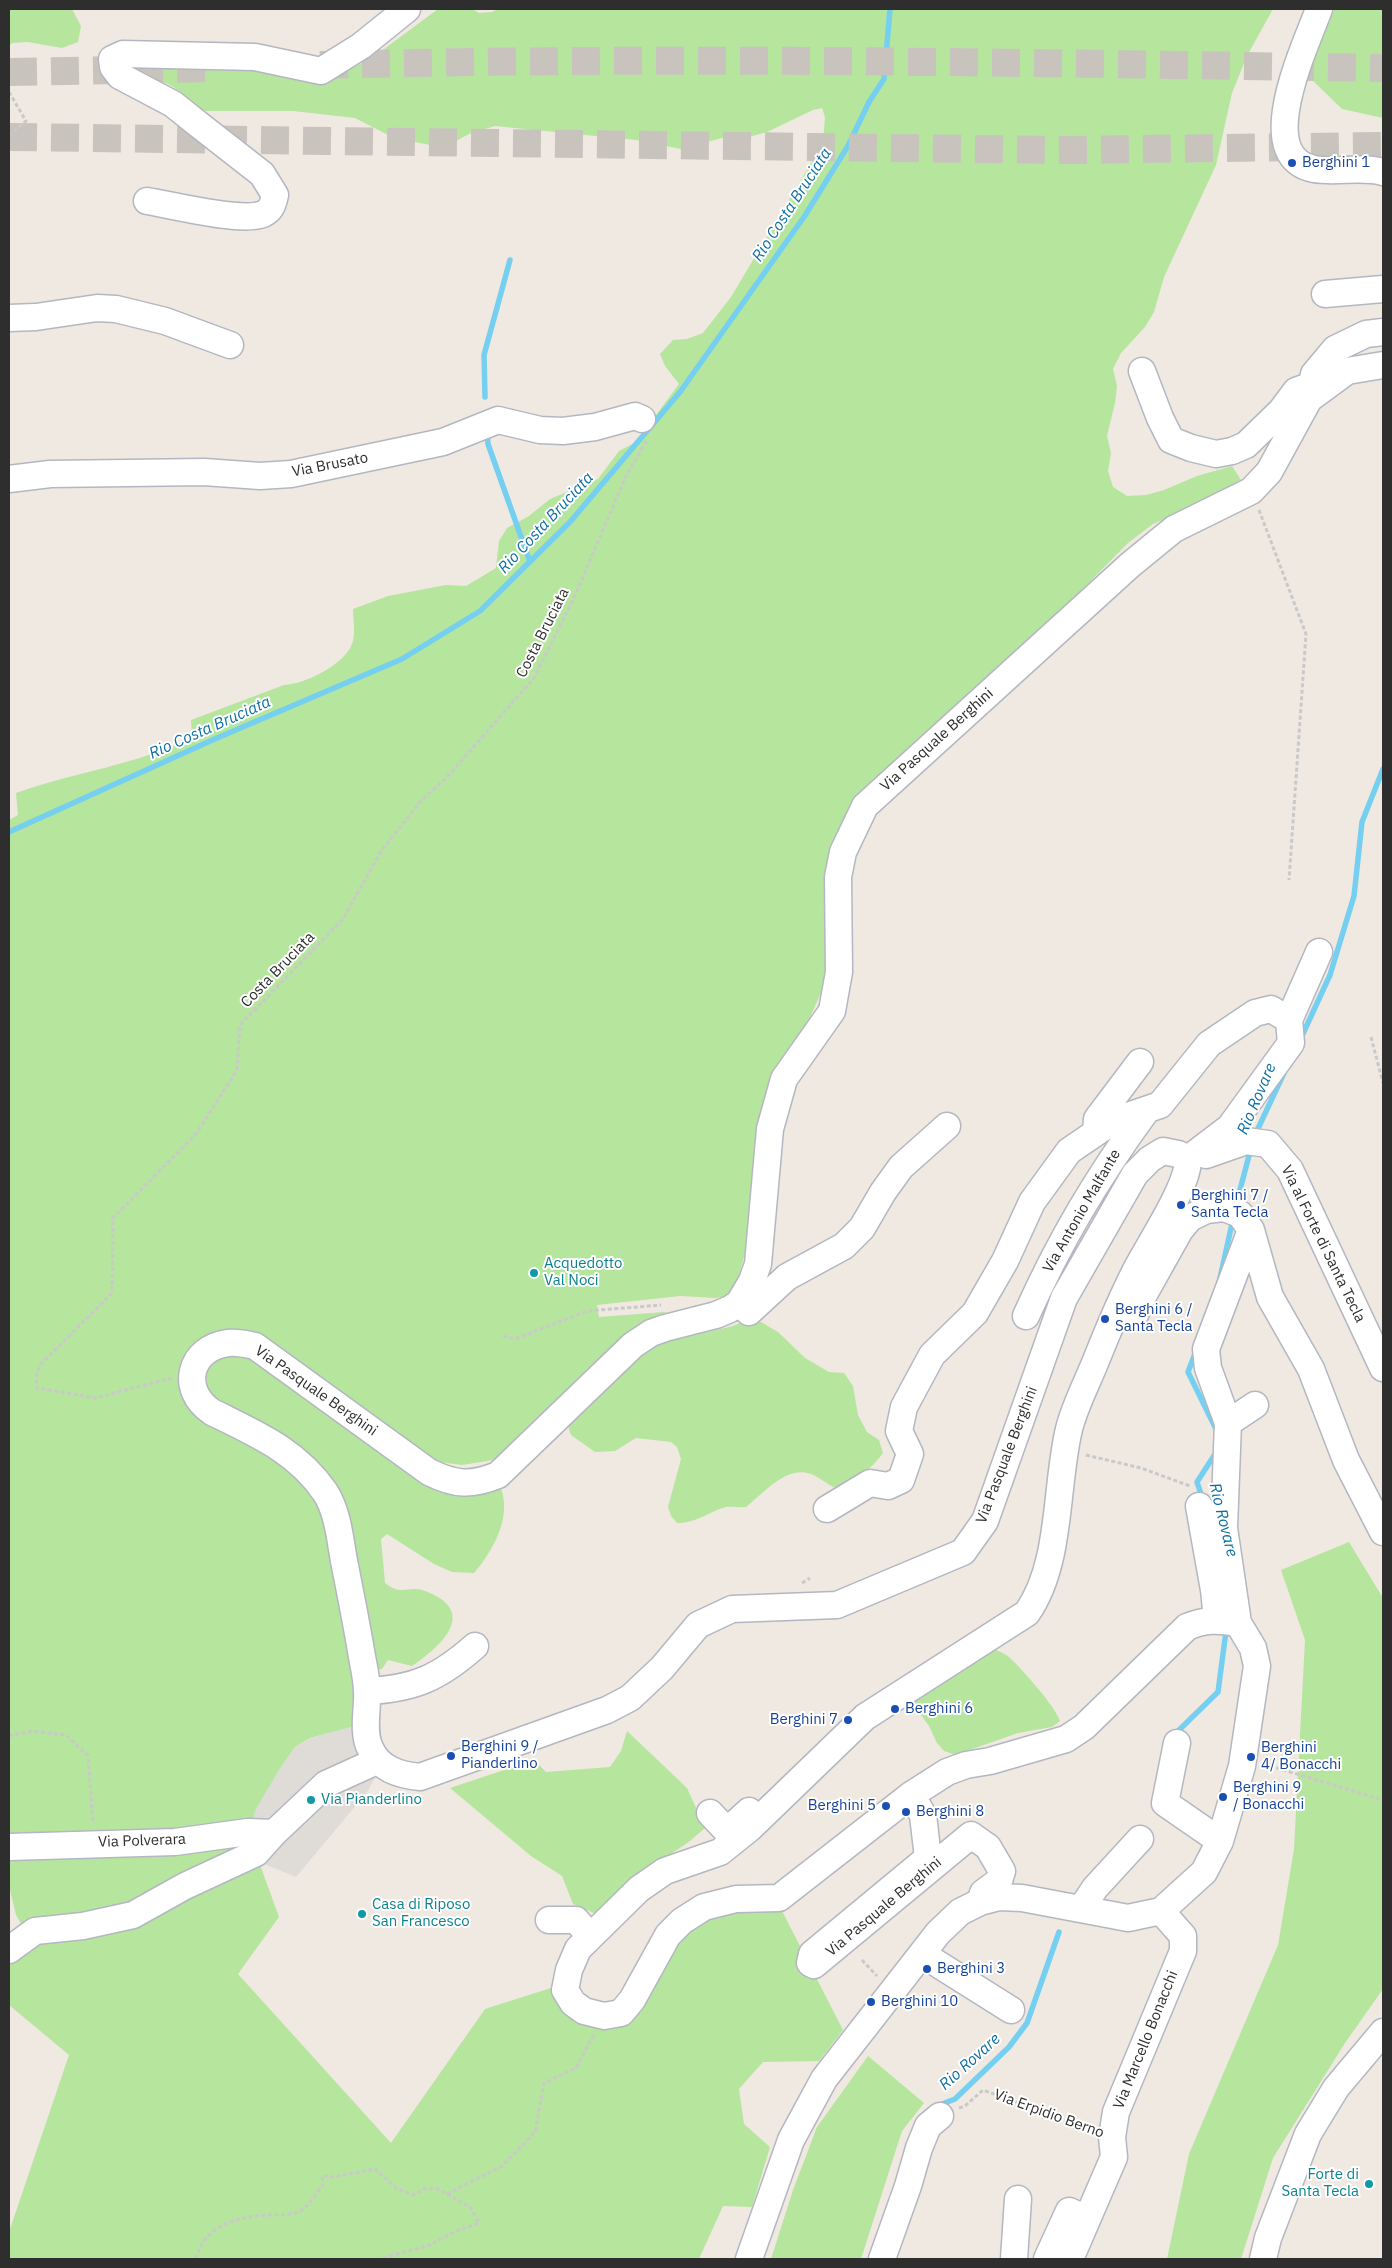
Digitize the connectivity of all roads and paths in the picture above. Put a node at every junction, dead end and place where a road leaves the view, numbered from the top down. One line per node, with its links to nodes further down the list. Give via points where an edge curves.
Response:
1 (407, 9): 8 (street, via 361,46 321,71 255,57 122,54 112,59 113,67 120,76 173,104 262,174 274,195 272,206 265,213 254,216)
2 (1319, 9): 5 (street, via 1286,100 1283,124)
3 (9, 92): 4 (path, via 26,121)
4 (9, 135)
5 (1290, 154): 6 (street, via 1343,155); 7 (street, via 1296,161 1313,169)
6 (1383, 161)
7 (1383, 172)
8 (147, 201)
9 (1383, 289): 10 (street)
10 (1325, 294)
11 (9, 318): 13 (street, via 97,308 116,309 165,321)
12 (1383, 332): 16 (street, Via Pasquale Berghini, via 1366,334 1335,349 1314,374)
13 (230, 345)
14 (1383, 364): 16 (street, via 1347,371)
15 (1142, 371): 16 (street, via 1171,440 1216,454 1246,445 1281,411 1296,391)
16 (1310, 392): 19 (street, Via Pasquale Berghini, via 1268,472)
17 (647, 425): 18 (street, Via Brusato, via 635,416 564,432 498,420 444,442 291,474 50,474); 37 (path, Costa Bruciata, via 574,598 534,678 448,777 421,801 380,851 344,919 240,1025 237,1070 196,1134 113,1218 112,1293 40,1365 36,1377 37,1388 95,1398 182,1376)
18 (9, 479)
19 (1251, 491): 20 (path, via 1306,634); 31 (street, Via Pasquale Berghini, via 1174,529 864,806 843,852 838,876 839,972 832,1011 784,1079 770,1130 758,1264)
20 (1289, 880)
21 (1319, 952): 22 (street)
22 (1289, 1020): 26 (street, Via Antonio Malfante, via 1272,1009 1255,1013 1209,1044 1160,1105); 29 (street, via 1292,1043 1230,1127)
23 (1370, 1037): 25 (path)
24 (1140, 1062): 28 (street, Via Antonio Malfante, via 1097,1120)
25 (1383, 1083)
26 (1146, 1111): 28 (street, Via Antonio Malfante, via 1113,1121); 33 (street, Via Antonio Malfante, via 1110,1161 1063,1238)
27 (947, 1126): 31 (street, via 901,1168 862,1228 844,1246 787,1277 749,1312)
28 (1096, 1132): 43 (street, Via Antonio Malfante, via 1063,1158 1032,1202 1005,1261 975,1312 932,1355 904,1407 899,1431 910,1454 901,1480 888,1486 870,1483)
29 (1188, 1158): 35 (street, via 1188,1168 1173,1201 1136,1270); 36 (street, Via al Forte di Santa Tecla, via 1246,1141 1268,1144 1290,1170); 53 (street, Via Pasquale Berghini, via 1163,1152 1150,1159 1135,1174 1064,1298 985,1521 963,1552 838,1604 732,1609 698,1625 662,1668 630,1698 607,1710 420,1777 388,1769)
30 (1251, 1230): 35 (street, via 1240,1214 1224,1208 1206,1210 1190,1218 1143,1296 1115,1359); 39 (street, via 1206,1349 1208,1368); 44 (street, via 1270,1297 1311,1369 1346,1460)
31 (739, 1303): 37 (street, Via Pasquale Berghini, via 716,1315 665,1328 633,1345 498,1475 480,1482 454,1482 428,1472 255,1346 227,1343 214,1348 194,1366)
32 (668, 1305): 34 (path, via 587,1311 516,1339)
33 (1026, 1316)
34 (503, 1336)
35 (1098, 1356): 40 (street, via 1070,1428)
36 (1383, 1368)
37 (191, 1380): 48 (street, via 202,1405 288,1452 326,1494 334,1513)
38 (1255, 1405): 39 (street)
39 (1228, 1423): 45 (street, via 1224,1528)
40 (1065, 1458): 41 (street); 42 (path, via 1141,1468 1191,1486); 52 (street, via 1055,1534 1039,1596 1026,1613 865,1717)
41 (1044, 1496)
42 (1199, 1506): 45 (street, via 1214,1590)
43 (827, 1509)
44 (1383, 1532)
45 (1227, 1621): 50 (street, via 1253,1648 1257,1666); 55 (street, via 1202,1621 1187,1627 1084,1727 1066,1739 966,1765 947,1772)
46 (475, 1646): 48 (street, via 428,1681 390,1690)
47 (1241, 1650): 50 (street, via 1243,1667 1232,1724)
48 (367, 1691): 53 (street, via 367,1735 369,1747)
49 (9, 1736): 62 (path, via 32,1731 66,1735 88,1756)
50 (1246, 1739): 54 (street)
51 (1177, 1743): 61 (street, via 1165,1803)
52 (834, 1745): 57 (street, via 811,1750 728,1831); 70 (street, via 750,1828 720,1852 665,1871 639,1888)
53 (376, 1758): 58 (street, via 368,1765 326,1784)
54 (1242, 1766): 56 (path, via 1258,1763); 61 (street)
55 (911, 1796): 64 (street, via 779,1898); 65 (street, Via Pasquale Berghini, via 923,1815 928,1858 812,1954 810,1963 814,1965 971,1835 988,1847 1002,1871 999,1881 983,1892)
56 (1383, 1800)
57 (710, 1813)
58 (274, 1833): 62 (street, Via Polverara, via 248,1832 175,1842); 69 (street, via 256,1853 133,1915 83,1926 34,1931)
59 (1140, 1839): 66 (street, via 1095,1888)
60 (829, 1841): 64 (street)
61 (1220, 1841): 67 (street, via 1204,1872)
62 (94, 1843): 63 (street, Via Polverara)
63 (9, 1847)
64 (763, 1900): 73 (street, via 736,1899 704,1907 682,1920 668,1935 632,2000 620,2013)
65 (980, 1902): 66 (street, Via Pasquale Berghini, via 998,1897 1022,1898); 71 (street, Via Pasquale Berghini, via 960,1912)
66 (1081, 1909): 67 (street, Via Pasquale Berghini, via 1128,1918)
67 (1161, 1911): 76 (street, Via Marcello Bonacchi, via 1183,1936 1183,1951 1116,2112)
68 (549, 1920): 70 (street, via 576,1920)
69 (14, 1941)
70 (593, 1946): 73 (street, via 578,1949 565,1990 573,2003 584,2011)
71 (922, 1954): 72 (street); 82 (street, Via Pasquale Berghini, via 816,2076)
72 (1011, 2010)
73 (604, 2016): 77 (path, via 576,2068 544,2082 535,2132 502,2166)
74 (1383, 2032): 87 (street, via 1336,2088 1308,2134)
75 (940, 2116): 76 (path, Via Erpidio Berno, via 965,2106 983,2090); 83 (street, via 928,2126 918,2148)
76 (1112, 2137): 79 (street, Via Marcello Bonacchi, via 1114,2157)
77 (447, 2194): 80 (path, via 426,2188 414,2195 396,2188 375,2169 322,2176 323,2185 304,2208 288,2215 252,2217 224,2224 210,2232); 81 (path, via 470,2207 480,2223 430,2245)
78 (1018, 2199): 84 (street)
79 (1087, 2219): 85 (street, via 1069,2211); 86 (street, Via Marcello Bonacchi)
80 (196, 2259)
81 (380, 2259)
82 (749, 2259)
83 (882, 2259)
84 (1014, 2259)
85 (1047, 2259)
86 (1070, 2259)
87 (1263, 2259)

